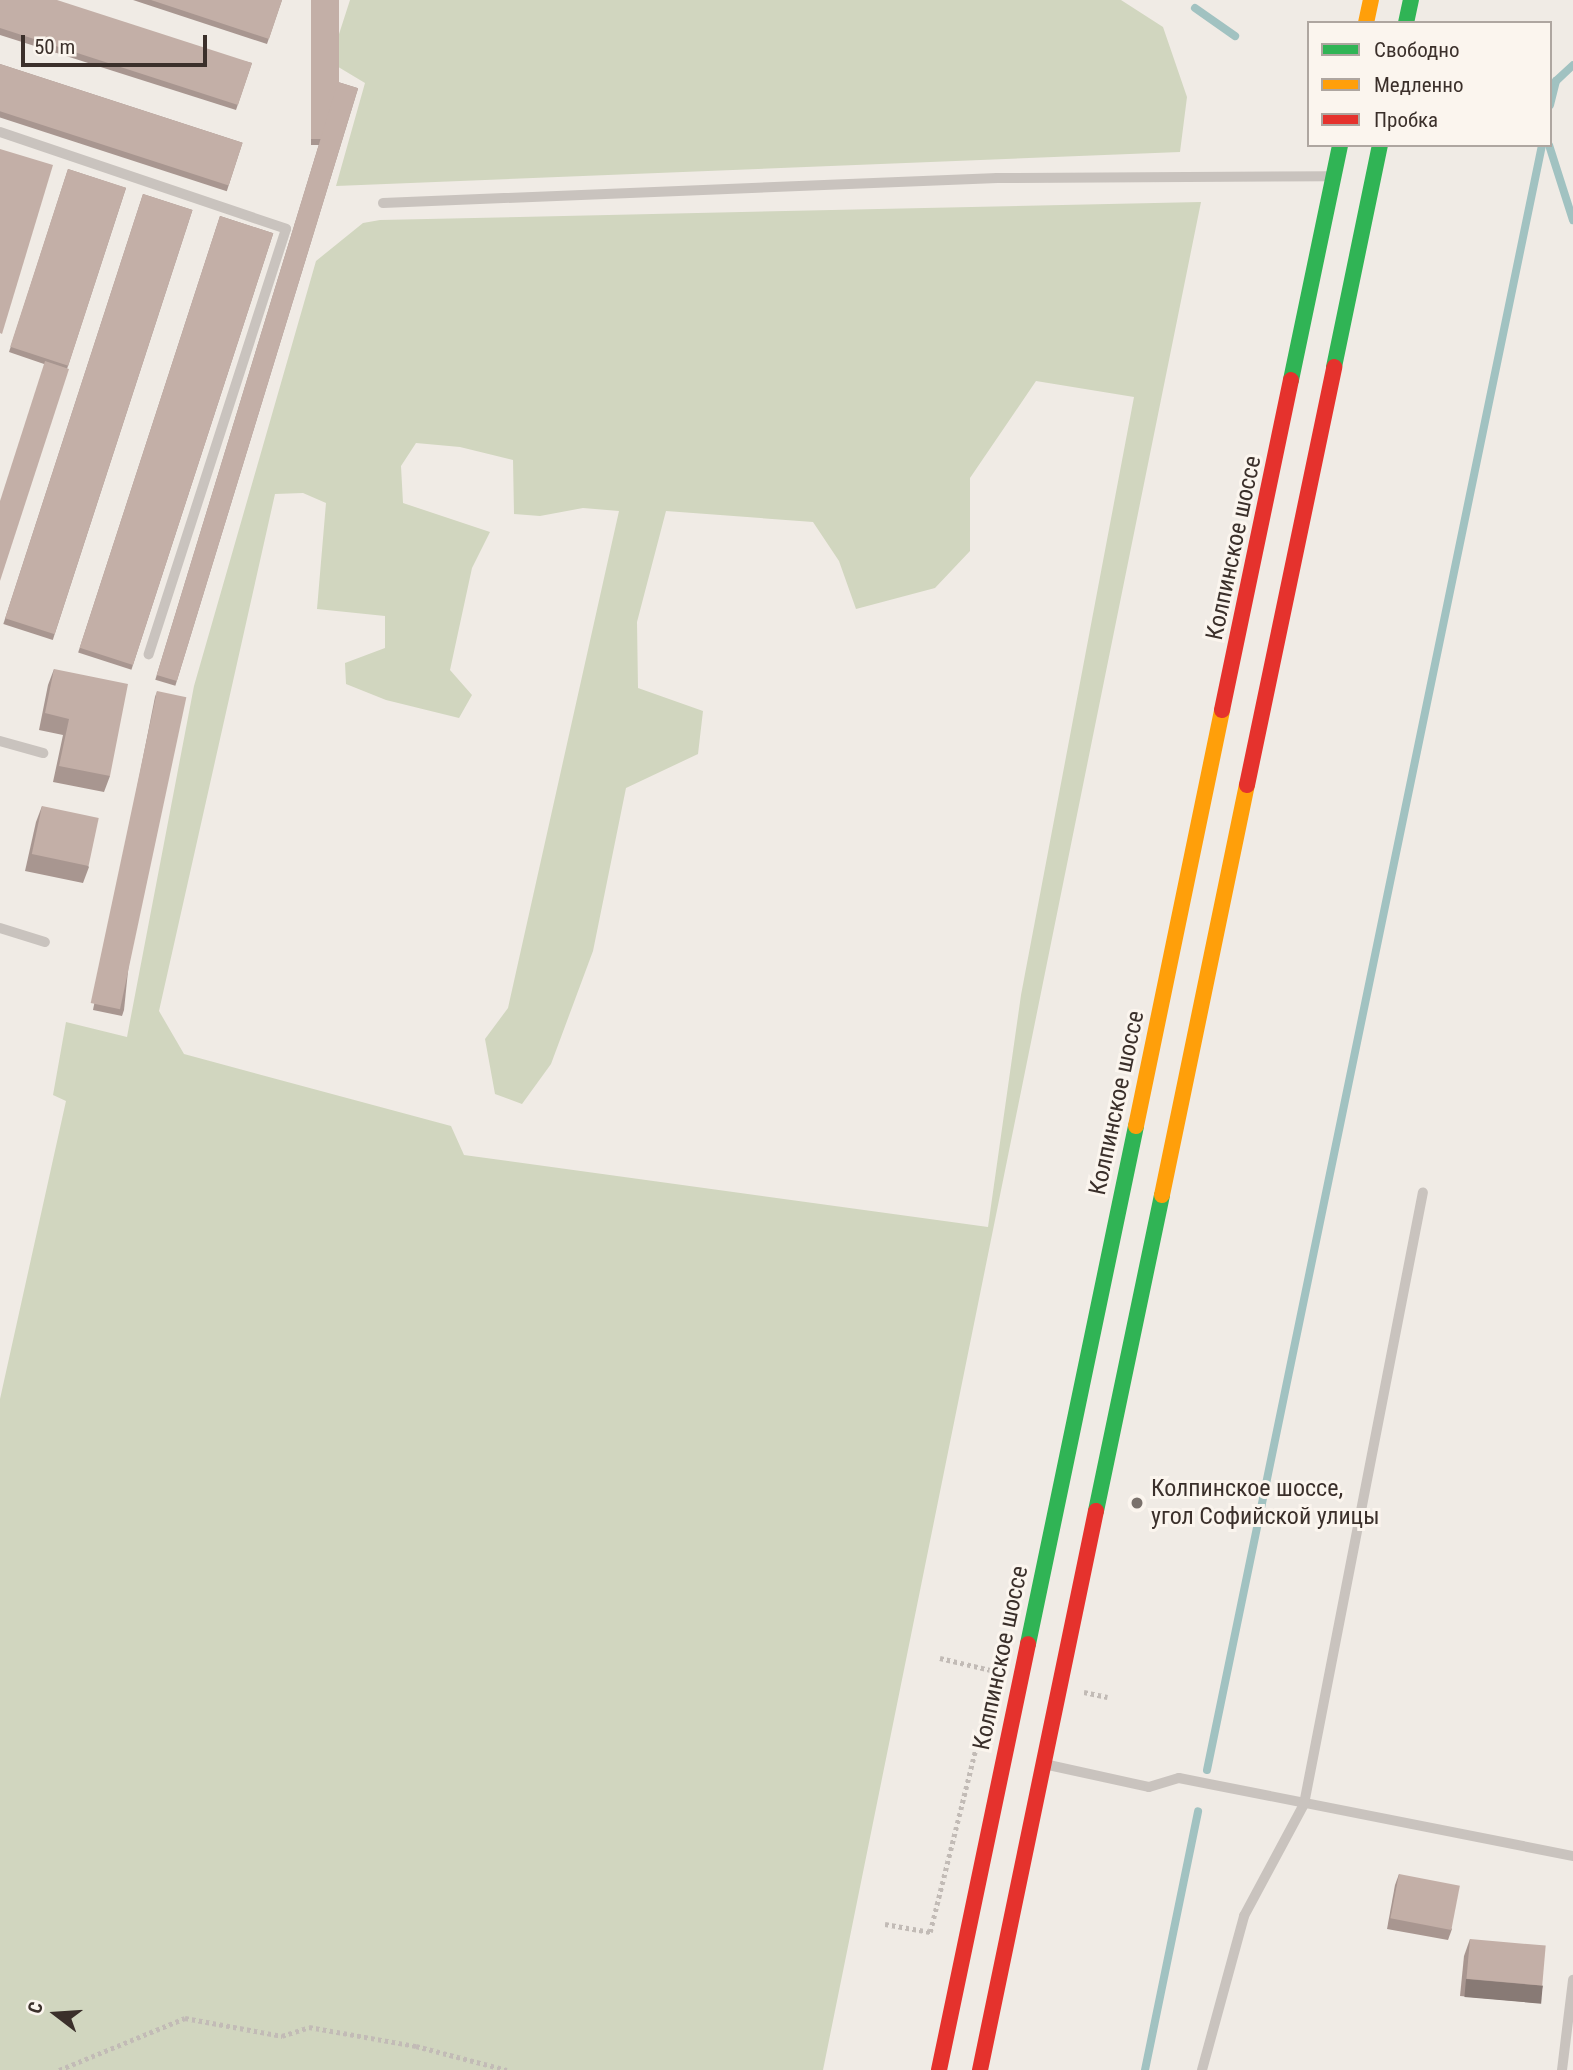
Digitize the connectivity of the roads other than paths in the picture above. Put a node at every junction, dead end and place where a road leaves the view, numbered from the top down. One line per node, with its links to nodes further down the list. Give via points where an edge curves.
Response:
1 (1371, 0): 3 (main road)
2 (1411, 0): 4 (main road)
3 (1366, 21)
4 (1406, 21)
5 (0, 132): 10 (lane, via 286,229)
6 (1340, 147): 8 (main road, Колпинское шоссе)
7 (1380, 147): 16 (main road)
8 (1334, 176): 9 (lane, via 997,178); 20 (main road, Колпинское шоссе)
9 (383, 203)
10 (149, 654)
11 (0, 741): 12 (lane)
12 (43, 753)
13 (0, 928): 14 (lane)
14 (45, 942)
15 (1423, 1192): 17 (lane)
16 (1042, 1763): 17 (lane, via 1149,1787 1178,1778); 21 (main road)
17 (1304, 1804): 18 (lane); 22 (lane, via 1244,1916)
18 (1573, 1856)
19 (1573, 1980): 23 (lane)
20 (939, 2070)
21 (979, 2070)
22 (1202, 2070)
23 (1562, 2070)

